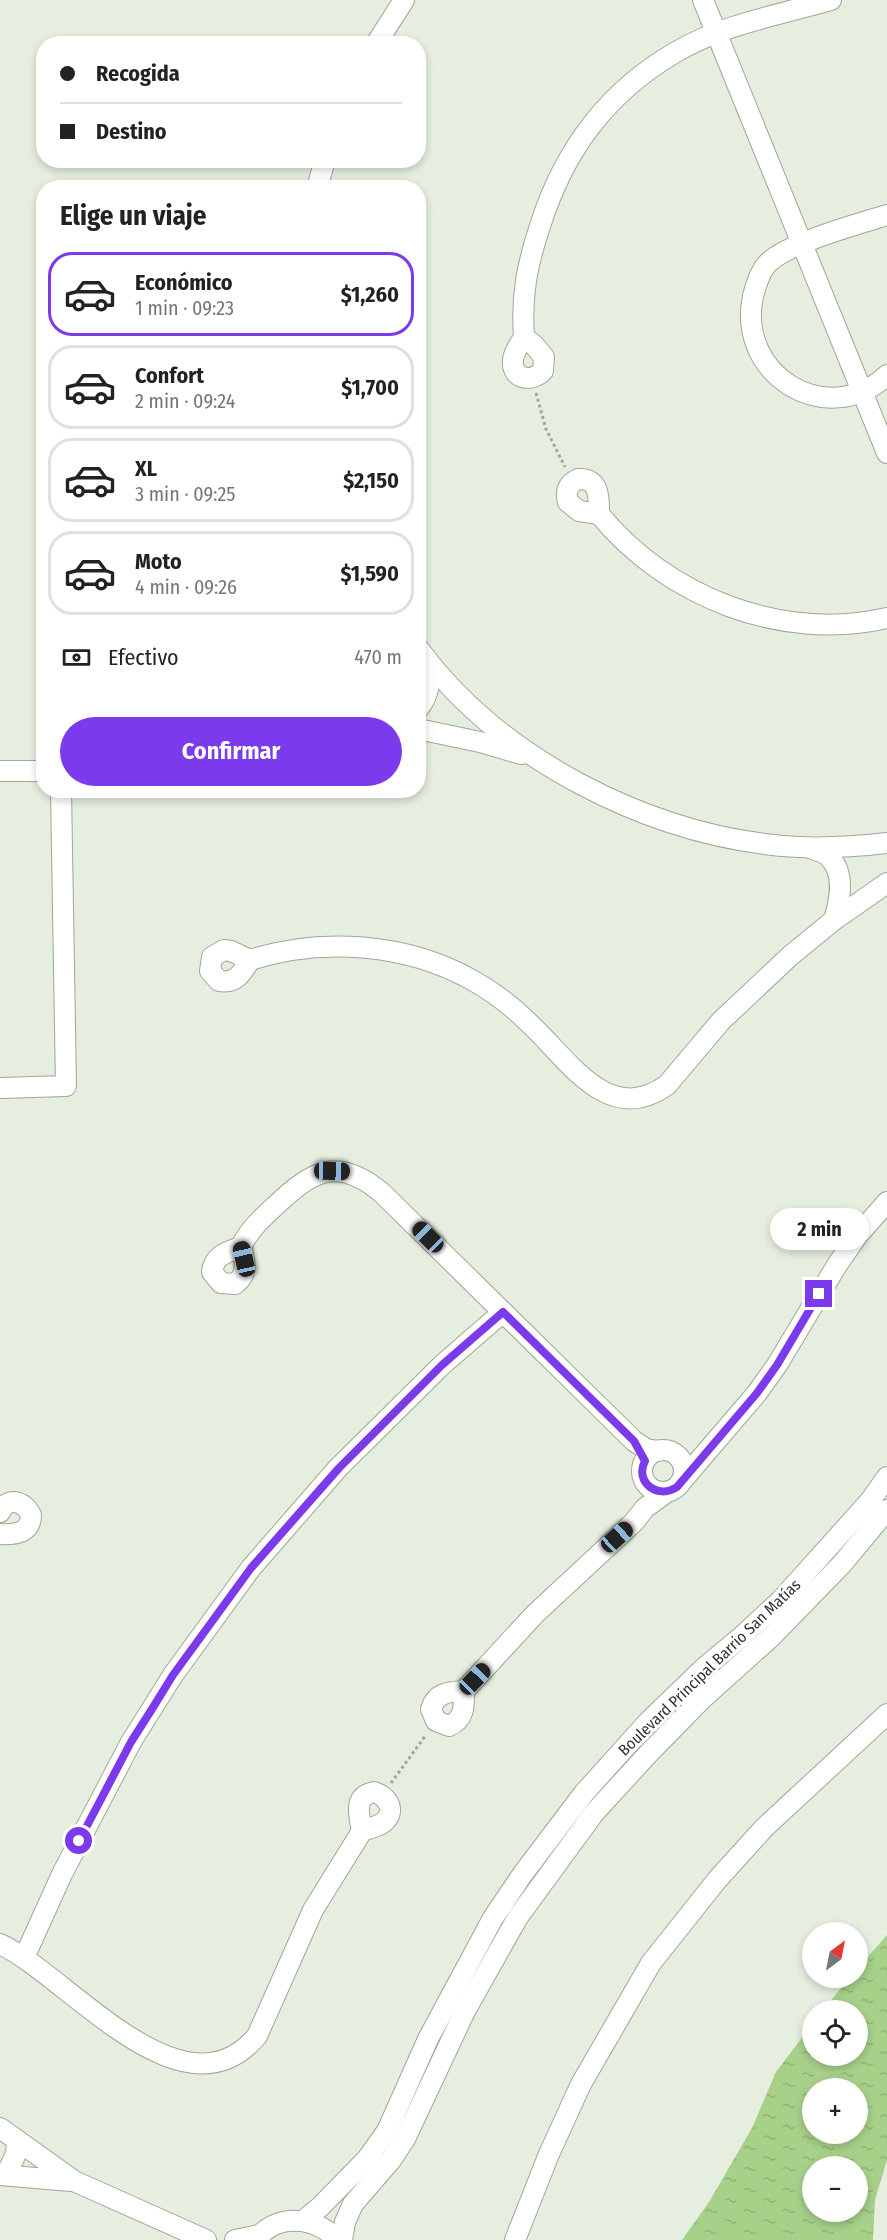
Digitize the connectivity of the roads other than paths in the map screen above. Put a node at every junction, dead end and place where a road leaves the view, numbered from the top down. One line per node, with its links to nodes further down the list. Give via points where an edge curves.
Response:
1 (404, 0): 5 (street)
2 (703, 0): 4 (street)
3 (831, 0): 4 (street)
4 (717, 33): 7 (street); 9 (street, via 677,51 638,78 607,105 575,147 548,200 525,276 524,337 544,357 543,370)
5 (381, 36)
6 (887, 215): 7 (street)
7 (802, 244): 10 (street); 10 (street, via 768,263 760,275 750,309 755,346 774,374 802,392 839,399)
8 (887, 375): 10 (street)
9 (531, 378)
10 (862, 393): 11 (street)
11 (887, 453)
12 (572, 483): 13 (street, via 566,495 572,507 599,514 640,557 706,598 764,617 800,623 835,624)
13 (887, 618)
14 (426, 657): 18 (street, via 494,728)
15 (426, 664): 16 (street, via 430,674)
16 (426, 694)
17 (426, 731): 18 (street)
18 (545, 763): 23 (street, via 610,800 688,829)
19 (0, 771): 20 (street)
20 (36, 771)
21 (61, 798): 27 (street, via 66,1086)
22 (887, 843): 23 (street)
23 (810, 848): 25 (street, via 827,855 840,880)
24 (887, 883): 25 (street)
25 (834, 920): 26 (street, via 721,1021 667,1085 636,1099 606,1094 592,1085 504,1003 473,980 420,957 321,946)
26 (250, 960)
27 (0, 1088)
28 (887, 1202): 31 (street, via 837,1265 757,1393)
29 (241, 1247): 30 (street, via 258,1222 292,1190 315,1174 348,1171 366,1179 382,1193)
30 (503, 1312): 32 (street); 43 (street, via 442,1365 339,1468 251,1568 173,1675 131,1742 62,1874)
31 (715, 1441): 32 (street); 34 (street)
32 (655, 1461): 34 (street, via 649,1487 661,1492); 34 (street, via 679,1458 684,1470); 35 (street)
33 (887, 1477): 48 (street, Boulevard Principal Barrio San Matías, via 781,1600 648,1722 584,1793 493,1918 428,2039 387,2131 367,2159)
34 (673, 1487): 35 (street)
35 (645, 1508): 40 (street, via 535,1614 464,1690 461,1718 449,1726)
36 (887, 1510): 53 (street, Boulevard Principal Barrio San Matías, via 842,1564 771,1637 702,1699 594,1813 518,1917 465,2011 405,2139 353,2204)
37 (0, 1512): 38 (street, via 8,1503 21,1503 31,1521 23,1532)
38 (0, 1534)
39 (887, 1714): 54 (street, via 764,1828 651,1963 581,2084)
40 (436, 1721)
41 (382, 1794): 43 (street, via 368,1793 359,1803 362,1831 314,1910 257,2036 246,2049 229,2059 180,2062 151,2049 116,2029)
42 (0, 1944): 43 (street)
43 (24, 1958)
44 (0, 2128): 45 (street)
45 (18, 2141): 46 (street, via 12,2165); 47 (street)
46 (3, 2175): 47 (street)
47 (74, 2181): 50 (street)
48 (304, 2220): 49 (street, via 272,2226); 52 (street)
49 (257, 2238): 51 (street)
50 (206, 2240)
51 (235, 2240)
52 (337, 2240)
53 (342, 2240)
54 (515, 2240)

